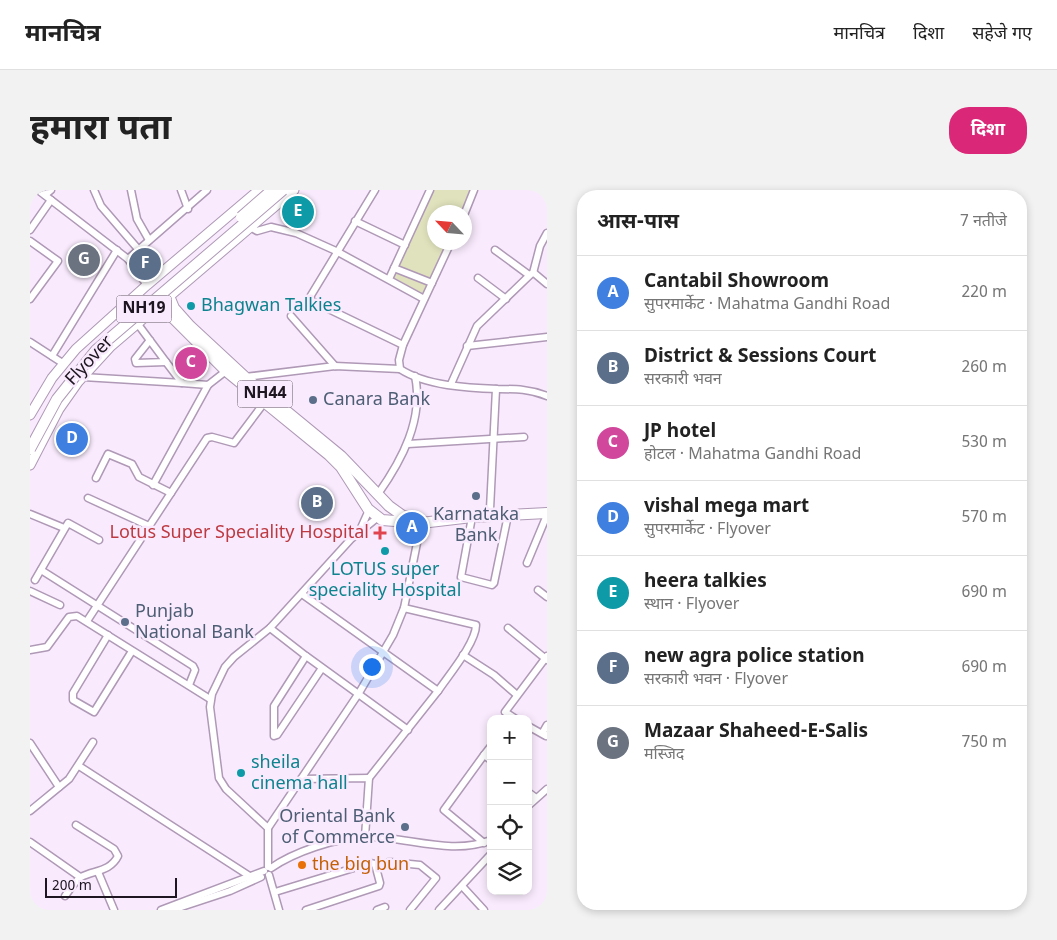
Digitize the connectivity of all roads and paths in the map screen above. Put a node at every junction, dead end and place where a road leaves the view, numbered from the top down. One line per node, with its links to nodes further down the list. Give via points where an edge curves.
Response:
1 (38, 190): 14 (street)
2 (50, 190): 14 (street)
3 (94, 190): 26 (street, via 101,206)
4 (131, 190): 23 (street)
5 (181, 190): 16 (street)
6 (207, 190): 16 (street)
7 (258, 190): 33 (main road)
8 (272, 190): 70 (highway, Flyover / NH19, bridge, via 92,346 56,389)
9 (283, 190): 74 (highway, Flyover / NH19, bridge, via 96,350 57,400)
10 (294, 190): 17 (main road)
11 (375, 190): 18 (street)
12 (430, 190): 25 (street)
13 (474, 190): 15 (street)
14 (48, 198): 21 (street); 27 (street)
15 (468, 205)
16 (188, 209): 23 (street)
17 (258, 220): 19 (main road); 20 (street)
18 (355, 221): 25 (street); 30 (street)
19 (250, 227): 20 (street, via 257,231); 40 (main road)
20 (268, 227): 30 (street, via 290,231)
21 (30, 230)
22 (547, 233): 34 (street)
23 (148, 240): 26 (street)
24 (30, 241): 42 (street, via 58,261)
25 (405, 245): 32 (street)
26 (138, 248): 31 (street)
27 (117, 250): 31 (street); 54 (street)
28 (447, 250): 37 (street)
29 (495, 250): 34 (street)
30 (336, 251): 36 (street); 52 (street, via 310,299)
31 (128, 259): 39 (street)
32 (394, 268): 36 (street); 37 (street)
33 (167, 269): 39 (main road); 40 (main road)
34 (531, 274): 38 (street); 44 (street)
35 (478, 278): 44 (street)
36 (389, 279): 43 (street)
37 (432, 283): 43 (street)
38 (547, 284)
39 (147, 285): 45 (main road)
40 (181, 286): 41 (main road)
41 (169, 296): 46 (main road); 62 (highway, NH44, via 174,308 190,326)
42 (30, 299)
43 (424, 299): 52 (street)
44 (506, 299): 53 (street, via 479,324)
45 (131, 300): 48 (main road); 56 (main road, via 76,349)
46 (160, 304): 48 (main road); 59 (highway, NH44)
47 (290, 316): 57 (street)
48 (141, 320): 50 (street); 61 (main road)
49 (547, 338): 53 (street)
50 (150, 340): 55 (street); 55 (street, via 134,362)
51 (30, 342): 54 (street)
52 (403, 345): 58 (street)
53 (467, 346): 64 (street)
54 (52, 356): 56 (street)
55 (166, 362): 63 (street)
56 (64, 364): 69 (main road)
57 (335, 366): 58 (street); 62 (street)
58 (400, 369): 60 (street)
59 (226, 371): 65 (street); 68 (highway, NH44)
60 (415, 376): 64 (street); 73 (street, via 418,400)
61 (82, 377): 63 (street); 75 (main road, via 59,409)
62 (245, 378): 78 (highway, NH44, via 341,456)
63 (182, 383): 65 (street)
64 (451, 384): 66 (street)
65 (208, 385): 77 (street)
66 (496, 389): 67 (street, via 529,389); 71 (street)
67 (547, 396)
68 (264, 403): 79 (street, via 234,443 207,438); 80 (highway, NH44, via 329,454)
69 (30, 415)
70 (30, 436)
71 (493, 437): 72 (street); 73 (street); 85 (street)
72 (524, 437)
73 (408, 444): 81 (street)
74 (30, 449)
75 (30, 465)
76 (96, 478): 77 (street, via 108,454 132,464 139,477)
77 (153, 485): 79 (street)
78 (370, 485): 80 (highway); 81 (highway, NH44)
79 (170, 493): 93 (street)
80 (359, 494): 86 (highway, NH44)
81 (378, 494): 83 (highway, NH44)
82 (88, 498): 93 (street)
83 (389, 506): 85 (highway, NH44, via 403,516 417,519); 91 (highway, via 388,515)
84 (547, 507): 85 (highway, NH44)
85 (490, 509)
86 (369, 510): 91 (highway, NH44); 95 (street)
87 (30, 514): 94 (street)
88 (547, 514): 89 (highway); 97 (street)
89 (508, 515): 90 (highway); 90 (street, via 492,585 461,577)
90 (472, 517): 92 (highway)
91 (380, 519): 92 (highway); 95 (street)
92 (421, 523): 106 (street)
93 (149, 526): 104 (street)
94 (64, 528): 96 (street, via 70,523); 98 (street)
95 (360, 531): 102 (street)
96 (99, 540)
97 (527, 563)
98 (41, 570): 99 (street); 104 (street)
99 (35, 580)
100 (538, 590): 103 (street)
101 (30, 591): 105 (street)
102 (302, 594): 108 (street); 113 (street)
103 (547, 597)
104 (98, 604): 107 (street); 118 (street, via 195,667)
105 (60, 605)
106 (404, 608): 113 (street); 114 (street, via 474,623 475,632)
107 (87, 621): 110 (street); 111 (street, via 71,616 47,647)
108 (270, 628): 115 (street); 122 (street, via 225,667)
109 (508, 628): 116 (street)
110 (108, 635): 112 (street); 112 (street, via 73,693 73,700 94,712)
111 (30, 650)
112 (132, 651): 118 (street)
113 (382, 654): 119 (street); 120 (street)
114 (463, 655): 119 (street); 121 (street)
115 (306, 656): 117 (street); 117 (street, via 274,706 274,736)
116 (546, 658): 121 (street)
117 (322, 668): 120 (street)
118 (189, 686): 122 (street)
119 (438, 691): 126 (street)
120 (358, 693): 126 (street); 135 (street)
121 (517, 695): 123 (street, via 505,712)
122 (210, 699): 144 (street, via 219,778 226,789)
123 (510, 715)
124 (547, 725): 127 (street, via 544,730)
125 (532, 728): 127 (street)
126 (408, 730): 134 (street)
127 (546, 736)
128 (93, 742): 133 (street)
129 (30, 743): 136 (street)
130 (487, 751): 131 (street)
131 (484, 755): 132 (street); 148 (street, via 444,810)
132 (487, 757)
133 (78, 766): 136 (street); 154 (street)
134 (369, 778): 135 (street); 145 (street)
135 (301, 779): 144 (street)
136 (59, 787): 142 (street)
137 (547, 789): 139 (street)
138 (532, 793): 139 (street)
139 (539, 796): 140 (street); 141 (street)
140 (547, 801)
141 (529, 805)
142 (30, 811)
143 (76, 825): 151 (street, via 118,853 112,865)
144 (268, 828): 152 (street)
145 (365, 837): 148 (street, via 454,846); 152 (street, via 326,844 286,860)
146 (30, 842): 153 (street)
147 (487, 842): 148 (street)
148 (484, 843)
149 (487, 858): 155 (street)
150 (389, 862): 166 (street, via 420,865 436,878)
151 (98, 872): 153 (street); 159 (street)
152 (268, 872): 154 (street); 156 (street); 161 (street, via 230,891); 162 (street)
153 (80, 877): 157 (street)
154 (251, 877): 160 (street)
155 (462, 886): 167 (street); 168 (street)
156 (275, 892): 163 (street); 164 (street, via 375,864 378,886)
157 (65, 896)
158 (385, 907): 165 (street)
159 (114, 910)
160 (161, 910)
161 (172, 910)
162 (275, 910)
163 (279, 910)
164 (306, 910)
165 (377, 910)
166 (410, 910)
167 (439, 910)
168 (484, 910)

